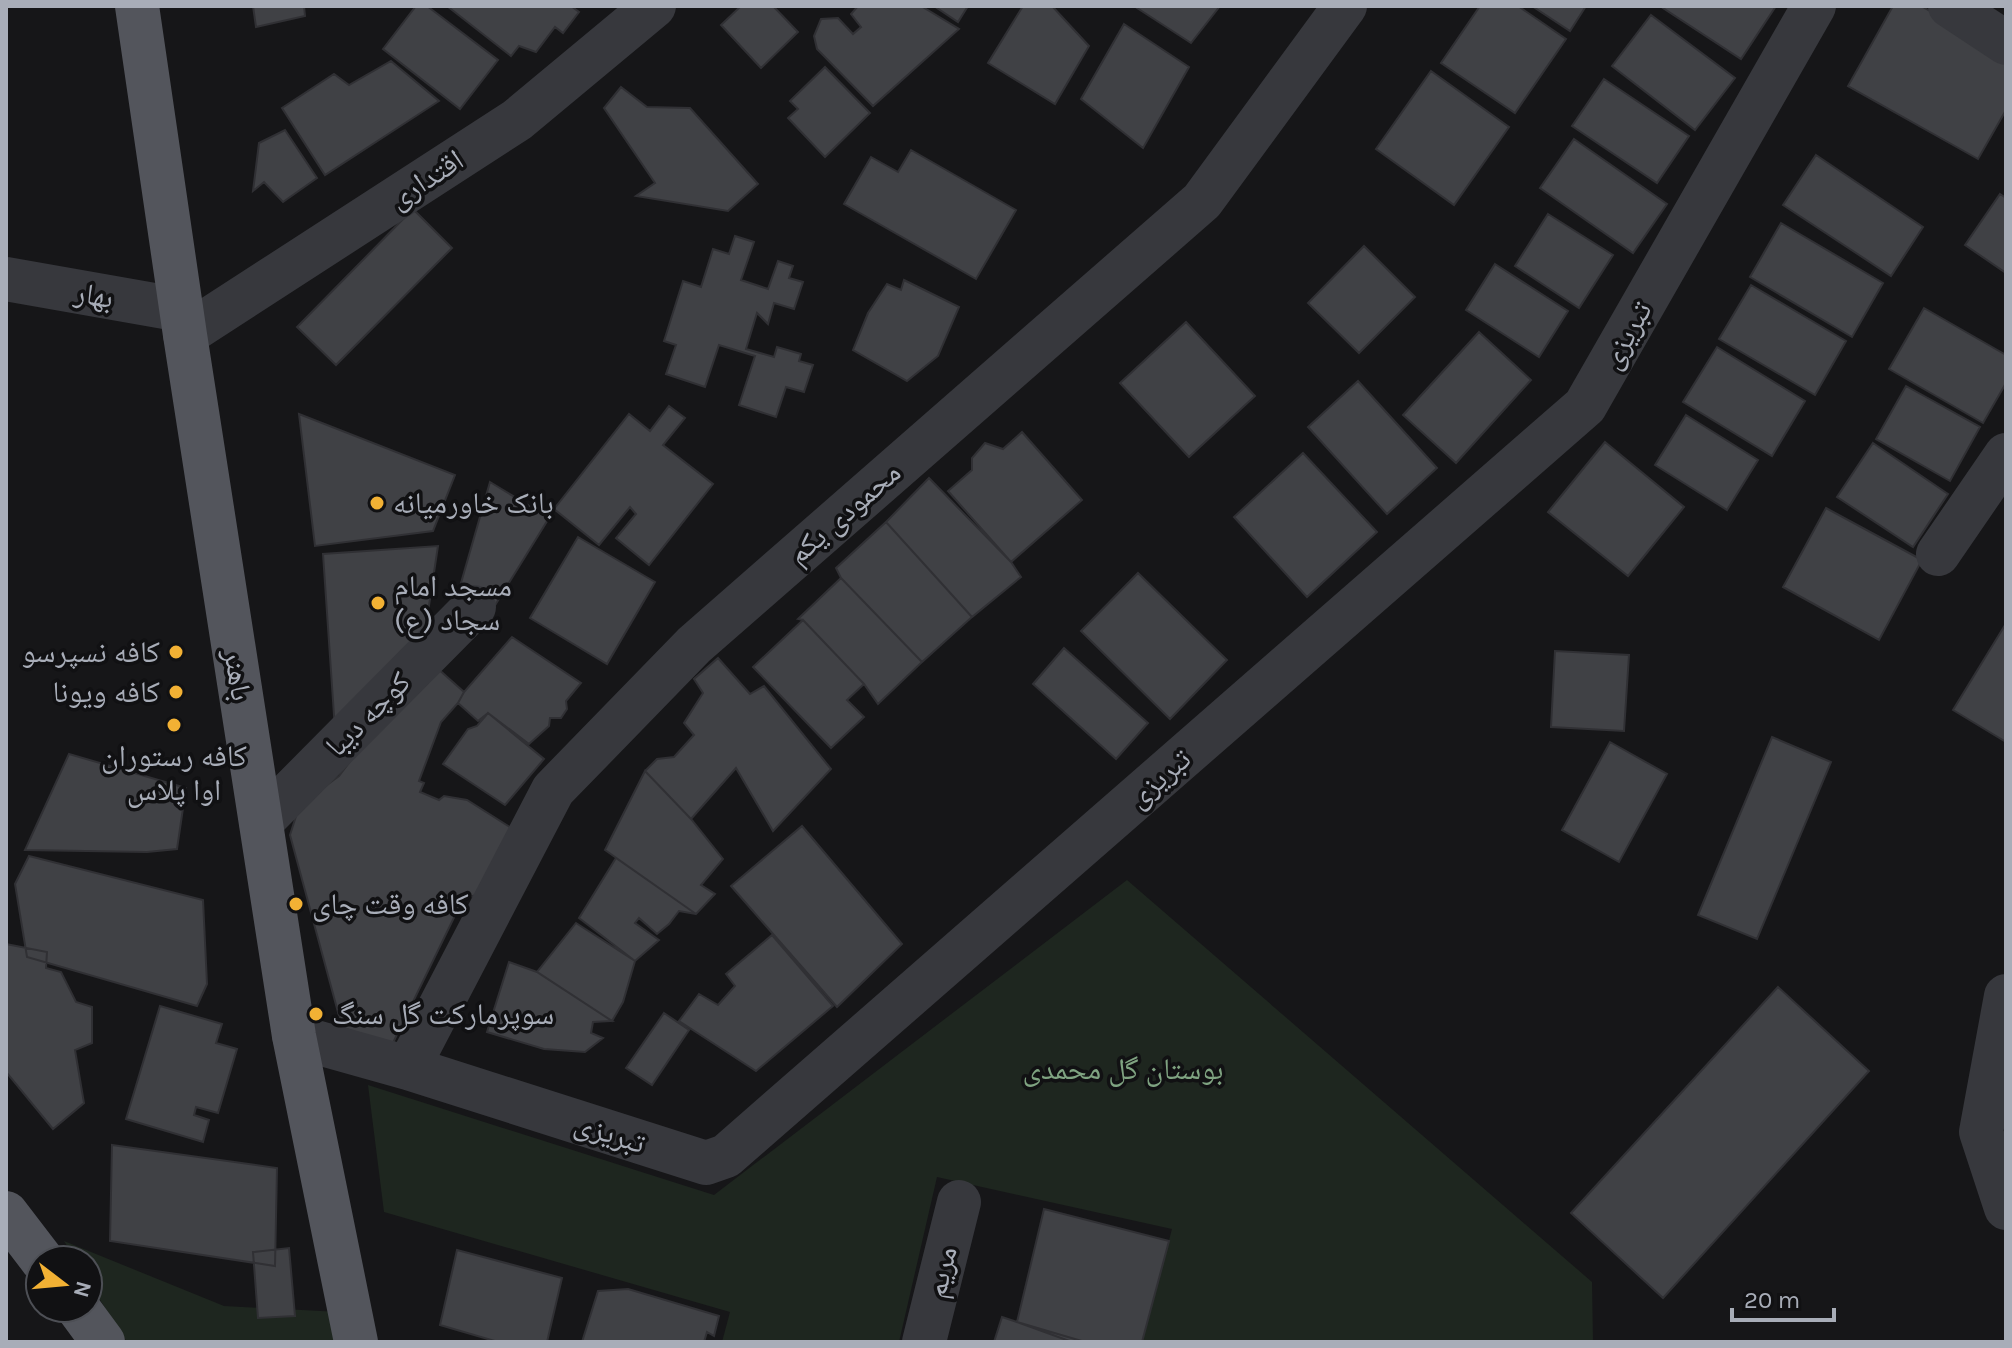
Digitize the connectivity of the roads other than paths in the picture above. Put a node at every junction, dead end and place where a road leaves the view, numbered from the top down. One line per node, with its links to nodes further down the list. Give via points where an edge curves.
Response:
1 (137, 6): 8 (main road, باهنر)
2 (654, 6): 8 (street, اقتداری, via 517,120)
3 (1345, 6): 15 (street, محمودی یکم, via 1202,201 694,645 553,790)
4 (1814, 6): 15 (street, تبریزی, via 1585,406 726,1156 706,1163)
5 (1950, 6): 6 (street)
6 (2006, 43)
7 (6, 279): 8 (street, بهار)
8 (184, 323): 12 (main road, باهنر)
9 (2006, 455): 10 (street)
10 (1938, 554)
11 (474, 607): 12 (street, کوچه دیبا)
12 (261, 822): 14 (main road, باهنر)
13 (2006, 996): 17 (street, via 1981,1132)
14 (294, 1036): 15 (street, تبریزی); 22 (main road, باهنر)
15 (408, 1068)
16 (959, 1202): 23 (street, مریم)
17 (2006, 1208)
18 (6, 1213): 19 (main road)
19 (30, 1244)
20 (90, 1324): 21 (main road)
21 (103, 1342)
22 (356, 1342)
23 (924, 1342)

